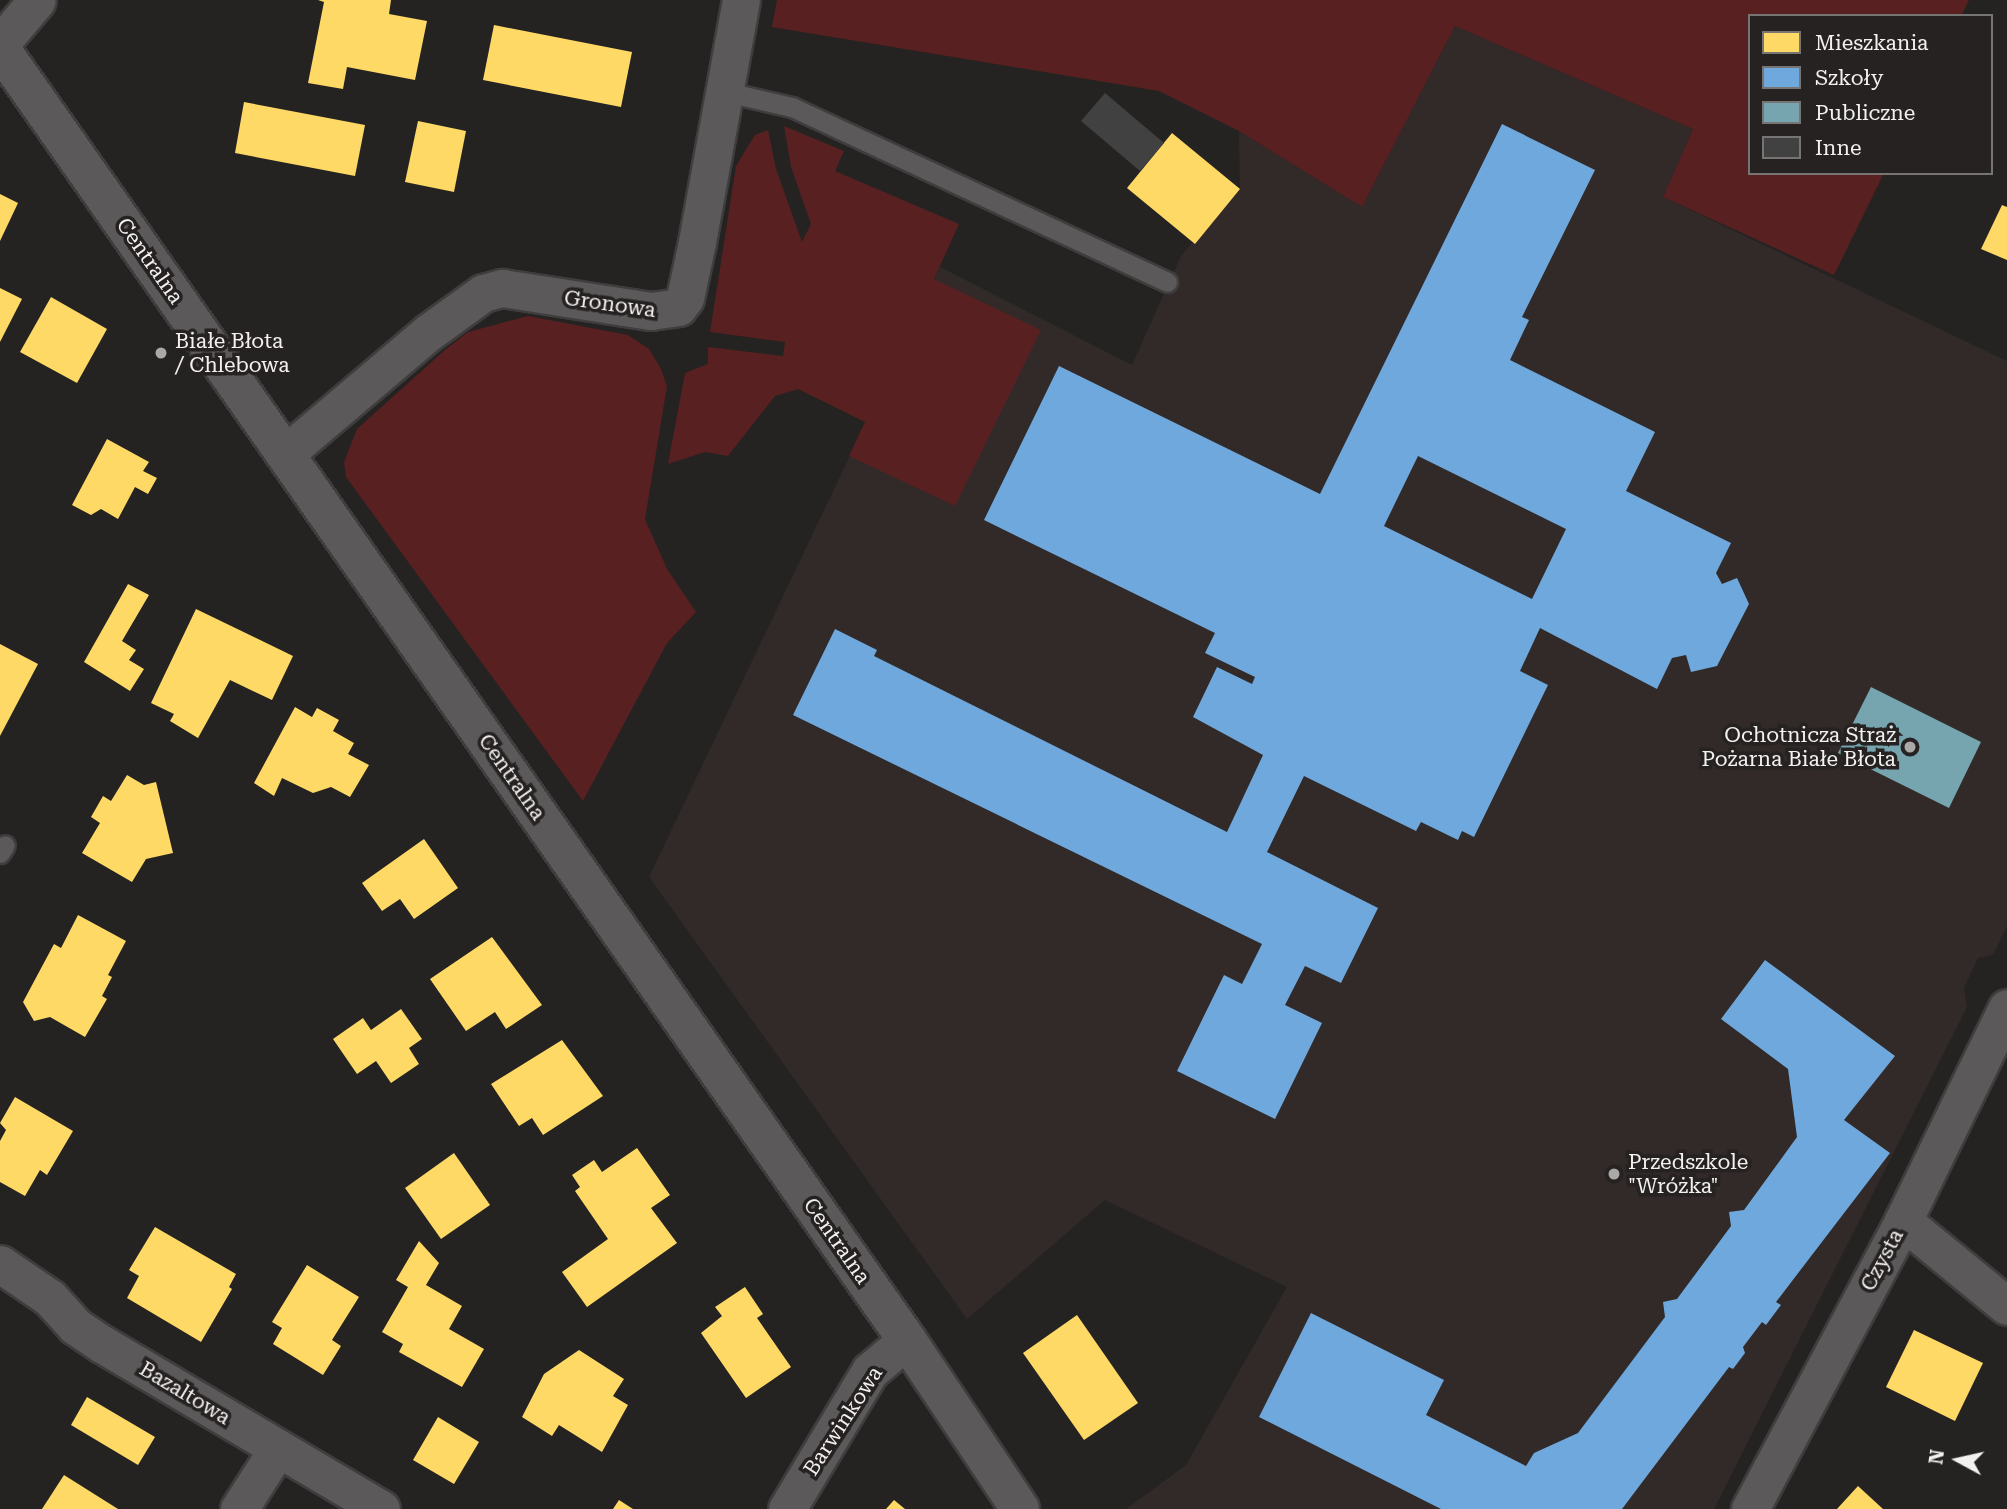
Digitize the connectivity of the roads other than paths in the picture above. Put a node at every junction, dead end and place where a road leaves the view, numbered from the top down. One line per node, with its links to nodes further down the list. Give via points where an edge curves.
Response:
1 (37, 0): 3 (street)
2 (741, 0): 4 (street, Gronowa)
3 (0, 46): 6 (street, Centralna)
4 (722, 91): 5 (lane, via 792,107); 6 (street, Gronowa, via 697,242 685,298 678,307 651,311 502,288 483,293 429,332)
5 (1167, 282)
6 (285, 454): 11 (street, Centralna)
7 (2007, 1008): 8 (street, Czysta)
8 (1903, 1221): 10 (street); 17 (street, Czysta)
9 (0, 1264): 12 (street, Bazaltowa, via 50,1298 75,1326)
10 (2007, 1306)
11 (907, 1340): 15 (street, Barwinkowa, via 870,1371); 16 (street, Centralna)
12 (278, 1448): 13 (street); 14 (street, Bazaltowa)
13 (239, 1509)
14 (381, 1509)
15 (787, 1509)
16 (1020, 1509)
17 (1750, 1509)

